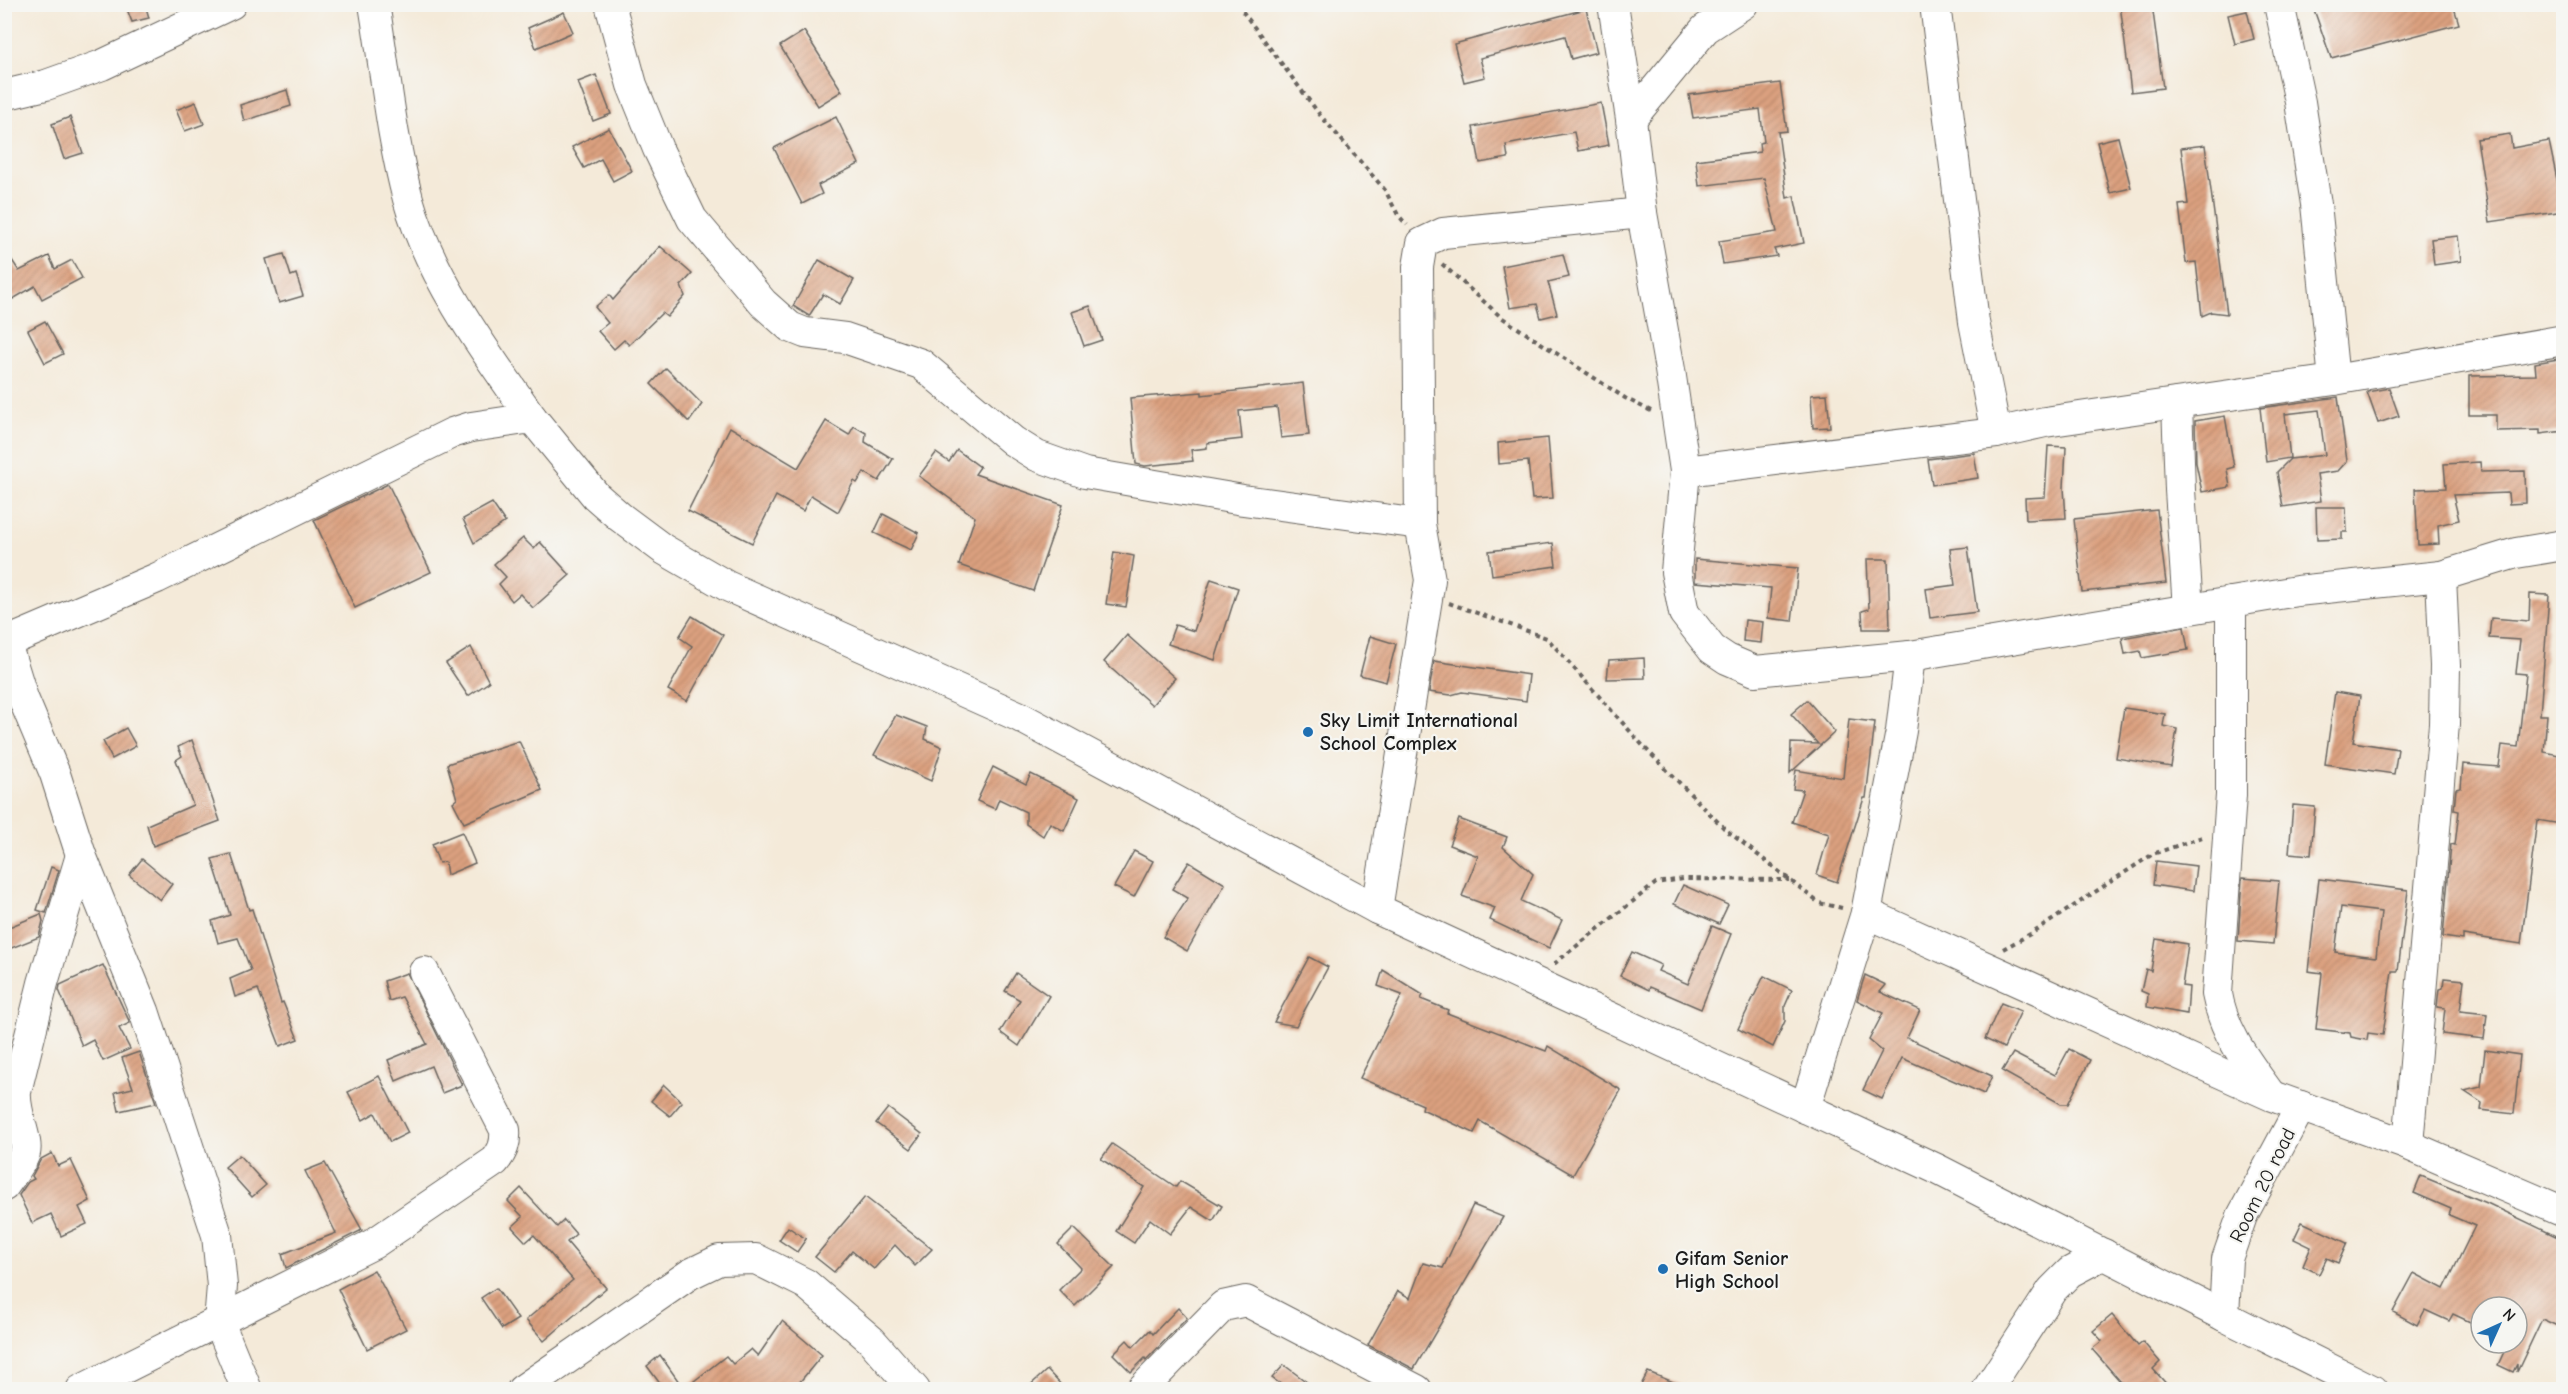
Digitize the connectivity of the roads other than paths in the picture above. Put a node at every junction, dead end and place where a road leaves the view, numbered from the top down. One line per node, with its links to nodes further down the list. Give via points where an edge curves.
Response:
1 (231, 4): 8 (street, via 102,65)
2 (374, 4): 14 (street, via 408,199 422,237 460,311)
3 (610, 4): 17 (street, via 632,85 692,219 763,303 790,327 845,338 921,364 1013,441 1037,456 1085,473)
4 (1613, 4): 9 (street)
5 (1743, 4): 9 (street, via 1705,29)
6 (1935, 4): 15 (street, via 1974,322)
7 (2279, 4): 12 (street, via 2316,204)
8 (4, 95)
9 (1631, 119): 10 (street)
10 (1642, 213): 16 (street); 17 (street, via 1443,233 1422,243 1418,267)
11 (2564, 340): 12 (street)
12 (2334, 380): 13 (street)
13 (2177, 403): 15 (street); 21 (street)
14 (532, 418): 22 (street, via 452,433 138,588); 25 (street, via 596,496 681,560 727,586 1018,716)
15 (1996, 432): 16 (street)
16 (1685, 471): 23 (street, via 1676,572 1684,613 1712,649 1755,671)
17 (1420, 524): 25 (street, via 1430,580)
18 (2564, 545): 19 (street, via 2516,553)
19 (2441, 576): 20 (street); 31 (street, via 2444,724)
20 (2231, 602): 21 (street); 28 (street, via 2231,795 2217,994 2229,1034)
21 (2187, 609): 23 (street)
22 (6, 639): 24 (street, via 23,698 55,774)
23 (1910, 656): 26 (street, via 1901,731)
24 (81, 855): 32 (street, via 16,1092 26,1152); 36 (street, via 144,1011 217,1235 222,1286)
25 (1377, 909): 30 (street)
26 (1866, 913): 28 (street); 30 (street)
27 (424, 972): 36 (street, via 506,1130 502,1152 495,1161 373,1244)
28 (2272, 1096): 29 (street)
29 (2301, 1106): 31 (street); 35 (street, Room 20 road, via 2238,1227 2227,1259)
30 (1805, 1108): 34 (street, via 1937,1169)
31 (2408, 1145): 33 (street)
32 (4, 1186)
33 (2564, 1212)
34 (2104, 1254): 35 (street); 43 (street, via 2070,1272 2052,1290)
35 (2224, 1316): 44 (street)
36 (219, 1322): 37 (street); 38 (street)
37 (81, 1389)
38 (247, 1389)
39 (522, 1389): 40 (street, via 690,1274 719,1260 756,1259 806,1284 871,1340)
40 (915, 1389)
41 (1141, 1389): 42 (street, via 1223,1306 1246,1301)
42 (1417, 1389)
43 (1987, 1389)
44 (2372, 1389)

